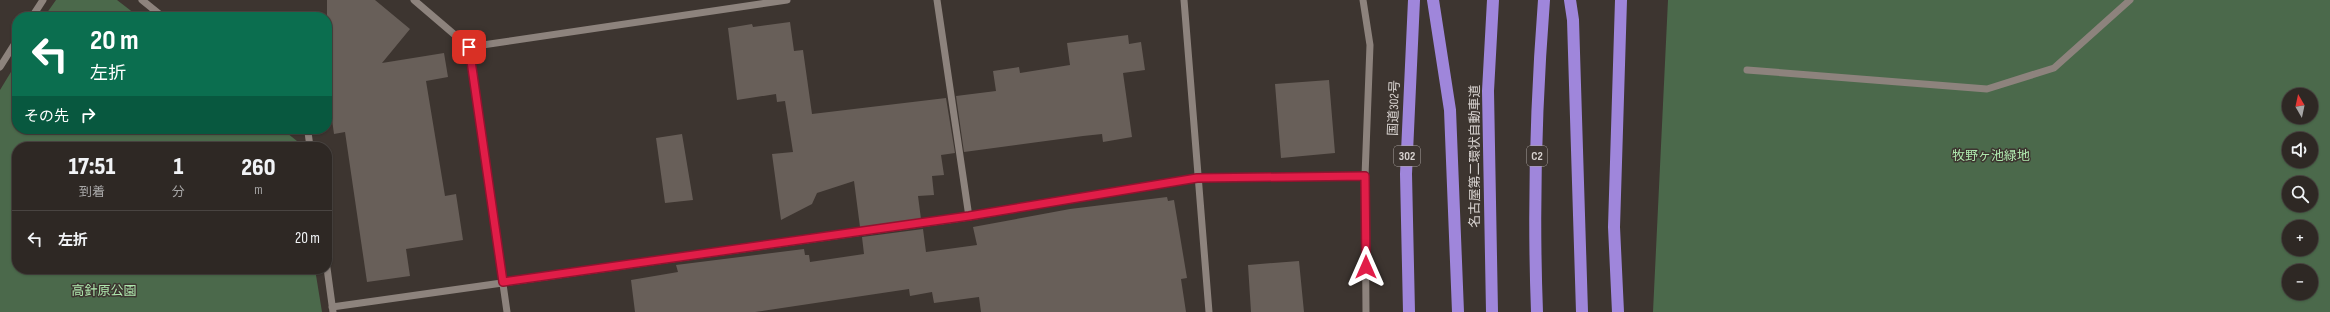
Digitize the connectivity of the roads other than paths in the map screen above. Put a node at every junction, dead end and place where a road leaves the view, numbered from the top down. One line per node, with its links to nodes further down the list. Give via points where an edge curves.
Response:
1 (43, 0): 15 (street)
2 (142, 0): 16 (street)
3 (414, 0): 17 (street)
4 (787, 0): 17 (street)
5 (937, 0): 23 (street)
6 (1184, 0): 22 (street)
7 (1363, 0): 21 (street, via 1370,45)
8 (1414, 0): 30 (highway, 国道302号 / 302, via 1406,174)
9 (1433, 0): 31 (highway, via 1450,110)
10 (1493, 0): 32 (highway, 名古屋第二環状自動車道, via 1488,91)
11 (1544, 0): 33 (highway, C2, via 1538,78 1535,273)
12 (1570, 0): 34 (highway, via 1573,20)
13 (1621, 0): 35 (highway, via 1614,227)
14 (2130, 0): 20 (street, via 2054,68 1987,90)
15 (35, 12)
16 (157, 12)
17 (469, 47): 25 (street)
18 (12, 48): 19 (street)
19 (0, 67)
20 (1747, 70)
21 (1365, 176): 22 (street); 29 (street)
22 (1197, 178): 23 (street); 28 (street)
23 (969, 216): 25 (street)
24 (328, 274): 26 (street)
25 (503, 282): 26 (street); 27 (street)
26 (333, 310)
27 (507, 312)
28 (1209, 312)
29 (1366, 312)
30 (1409, 312)
31 (1458, 312)
32 (1492, 312)
33 (1537, 312)
34 (1582, 312)
35 (1618, 312)

